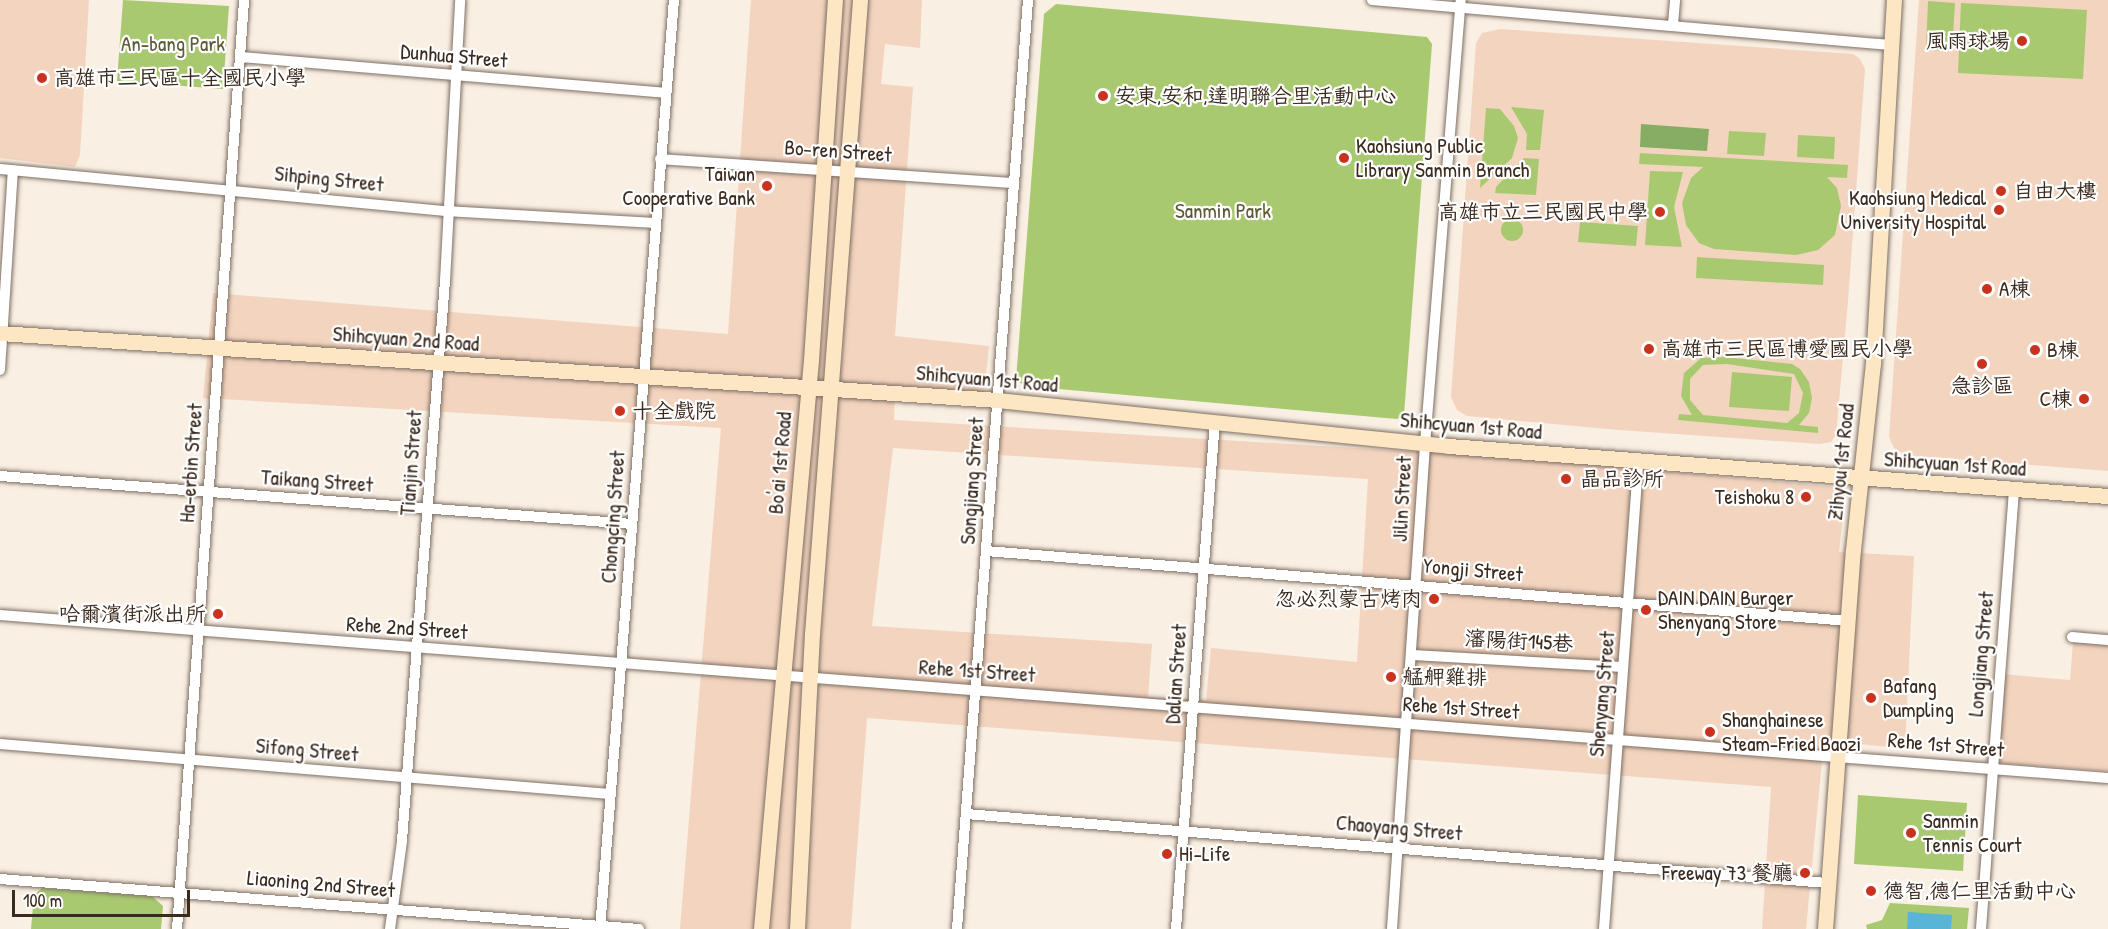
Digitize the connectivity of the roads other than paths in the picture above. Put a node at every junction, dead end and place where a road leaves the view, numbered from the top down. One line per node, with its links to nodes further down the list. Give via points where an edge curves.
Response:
1 (244, 0): 13 (street, Ha-erbin Street)
2 (460, 0): 14 (street, Tianjin Street)
3 (674, 0): 15 (street, Chongcing Street)
4 (835, 0): 19 (street, Bo'ai 1st Road)
5 (860, 0): 20 (street)
6 (1028, 0): 21 (street, Songjiang Street)
7 (1372, 0): 10 (street)
8 (1675, 0): 11 (street)
9 (1894, 0): 12 (street, Zihyou 1st Road)
10 (1461, 4): 11 (street); 34 (street, Jilin Street)
11 (1673, 24): 12 (street)
12 (1891, 45): 37 (street, Zihyou 1st Road, via 1873,363)
13 (240, 57): 14 (street, Dunhua Street); 22 (street, Ha-erbin Street)
14 (456, 75): 15 (street, Dunhua Street); 23 (street, Tianjin Street)
15 (665, 93): 16 (street, Chongcing Street)
16 (660, 159): 19 (street, Bo-ren Street); 24 (street, Chongcing Street)
17 (0, 169): 18 (street, Sihping Street)
18 (13, 170): 22 (street, Sihping Street); 25 (street)
19 (824, 170): 20 (street, Bo-ren Street); 30 (street, Bo'ai 1st Road)
20 (850, 172): 21 (street, Bo-ren Street); 31 (street)
21 (1014, 183): 32 (street, Songjiang Street)
22 (230, 188): 23 (street, Sihping Street); 26 (street, Ha-erbin Street)
23 (446, 211): 24 (street, Sihping Street); 27 (street, Tianjin Street)
24 (655, 223): 29 (street, Chongcing Street)
25 (2, 333): 26 (street, Shihcyuan 2nd Road); 28 (street)
26 (219, 346): 27 (street, Shihcyuan 2nd Road); 39 (street, Ha-erbin Street)
27 (438, 363): 29 (street, Shihcyuan 2nd Road); 41 (street, Tianjin Street)
28 (0, 370)
29 (643, 378): 30 (street, Shihcyuan 2nd Road); 42 (street, Chongcing Street)
30 (808, 387): 31 (street, Shihcyuan 1st Road); 56 (street, Bo'ai 1st Road)
31 (831, 389): 32 (street, Shihcyuan 1st Road); 57 (street)
32 (998, 400): 33 (street, Shihcyuan 1st Road); 43 (street, Songjiang Street)
33 (1215, 421): 34 (street, Shihcyuan 1st Road); 44 (street, Dalian Street)
34 (1425, 444): 35 (street, Shihcyuan 1st Road); 45 (street, Jilin Street)
35 (1638, 461): 37 (street, Shihcyuan 1st Road); 46 (street, Shenyang Street)
36 (0, 476): 39 (street, Taikang Street)
37 (1860, 478): 38 (street, Shihcyuan 1st Road); 48 (street, Zihyou 1st Road)
38 (2014, 489): 40 (street, Shihcyuan 1st Road); 65 (street, Longjiang Street)
39 (208, 492): 41 (street, Taikang Street); 49 (street, Ha-erbin Street)
40 (2108, 496)
41 (427, 508): 42 (street, Taikang Street); 52 (street, Tianjin Street)
42 (632, 524): 54 (street, Chongcing Street)
43 (986, 551): 44 (street, Yongji Street); 58 (street, Songjiang Street)
44 (1204, 567): 45 (street, Yongji Street); 59 (street, Dalian Street)
45 (1418, 584): 46 (street, Yongji Street); 53 (street, Jilin Street)
46 (1630, 604): 48 (street, Yongji Street); 55 (street, Shenyang Street)
47 (0, 615): 49 (street, Rehe 2nd Street)
48 (1848, 621): 63 (street, Zihyou 1st Road)
49 (198, 631): 52 (street, Rehe 2nd Street); 64 (street, Ha-erbin Street)
50 (2072, 637): 51 (street)
51 (2108, 640)
52 (416, 648): 54 (street, Rehe 2nd Street); 66 (street, Tianjin Street)
53 (1413, 655): 55 (street, 瀋陽街145巷); 60 (street, Jilin Street)
54 (621, 664): 56 (street, Rehe 2nd Street); 68 (street, Chongcing Street)
55 (1623, 667): 61 (street, Shenyang Street)
56 (781, 675): 57 (street, Rehe 2nd Street); 81 (street, Bo'ai 1st Road)
57 (811, 678): 58 (street, Rehe 1st Street); 82 (street)
58 (975, 690): 59 (street, Rehe 1st Street); 69 (street, Songjiang Street)
59 (1193, 707): 60 (street, Rehe 1st Street); 70 (street, Dalian Street)
60 (1407, 724): 61 (street, Rehe 1st Street); 71 (street, Jilin Street)
61 (1617, 740): 63 (street, Rehe 1st Street); 72 (street, Shenyang Street)
62 (0, 744): 64 (street, Sifong Street)
63 (1839, 757): 65 (street, Rehe 1st Street); 74 (street, Zihyou 1st Road)
64 (189, 760): 66 (street, Sifong Street); 75 (street, Ha-erbin Street)
65 (1991, 768): 67 (street, Rehe 1st Street); 88 (street, Longjiang Street)
66 (406, 777): 68 (street, Sifong Street); 76 (street, Tianjin Street)
67 (2108, 778)
68 (610, 794): 77 (street, Chongcing Street)
69 (966, 814): 70 (street, Chaoyang Street); 83 (street, Songjiang Street)
70 (1184, 831): 71 (street, Chaoyang Street); 84 (street, Dalian Street)
71 (1398, 848): 72 (street, Chaoyang Street); 85 (street, Jilin Street)
72 (1608, 865): 74 (street, Chaoyang Street); 86 (street, Shenyang Street)
73 (0, 879): 75 (street, Liaoning 2nd Street)
74 (1828, 883): 87 (street, Zihyou 1st Road)
75 (179, 893): 76 (street, Liaoning 2nd Street); 78 (street, Ha-erbin Street)
76 (392, 910): 77 (street, Liaoning 2nd Street); 79 (street, Tianjin Street)
77 (600, 927): 80 (street, Liaoning 2nd Street)
78 (177, 929)
79 (390, 929)
80 (639, 929)
81 (762, 929)
82 (797, 929)
83 (957, 929)
84 (1176, 929)
85 (1392, 929)
86 (1604, 929)
87 (1825, 929)
88 (1981, 929)

